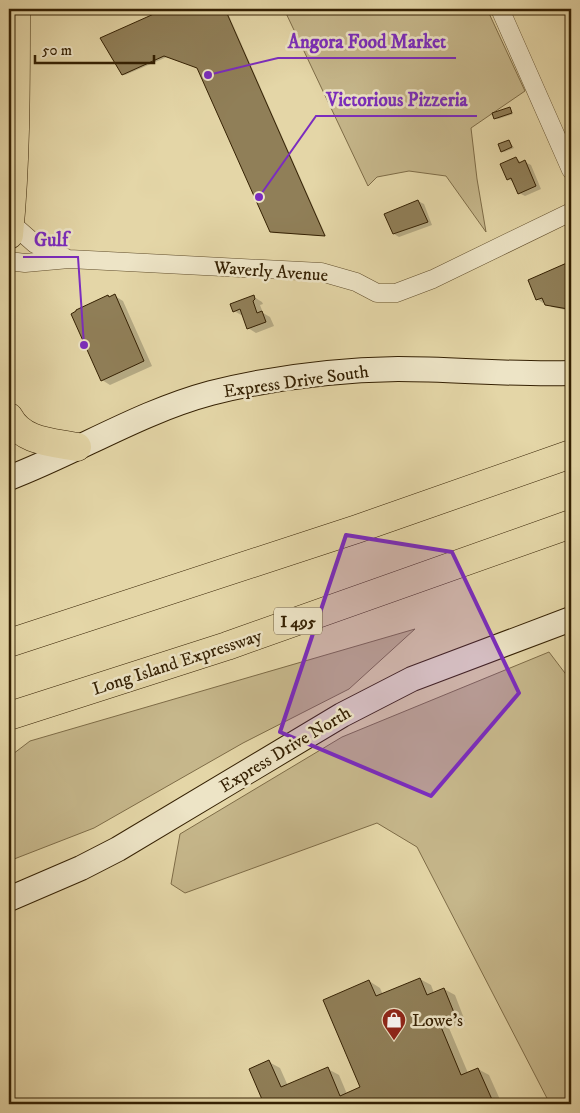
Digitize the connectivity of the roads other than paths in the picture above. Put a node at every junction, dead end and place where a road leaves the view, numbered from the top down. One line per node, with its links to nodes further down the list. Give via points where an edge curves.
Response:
1 (14, 9): 5 (main road, via 16,87)
2 (500, 9): 3 (street)
3 (571, 170)
4 (571, 212): 6 (street, Waverly Avenue, via 396,294 378,293 356,282 321,272)
5 (9, 229): 6 (street, Waverly Avenue)
6 (69, 259): 7 (street, Waverly Avenue)
7 (9, 261)
8 (571, 373): 10 (main road, Express Drive South, via 379,370 291,378 210,394 173,406)
9 (9, 417): 10 (main road, via 15,426 35,439)
10 (78, 447): 12 (main road, Express Drive South)
11 (571, 454): 15 (main road, via 357,529)
12 (9, 478)
13 (571, 524): 16 (main road, Long Island Expressway / I 495, via 226,646)
14 (571, 619): 17 (main road, Express Drive North, via 447,664 378,695 118,849)
15 (9, 643)
16 (15, 714)
17 (9, 899)

